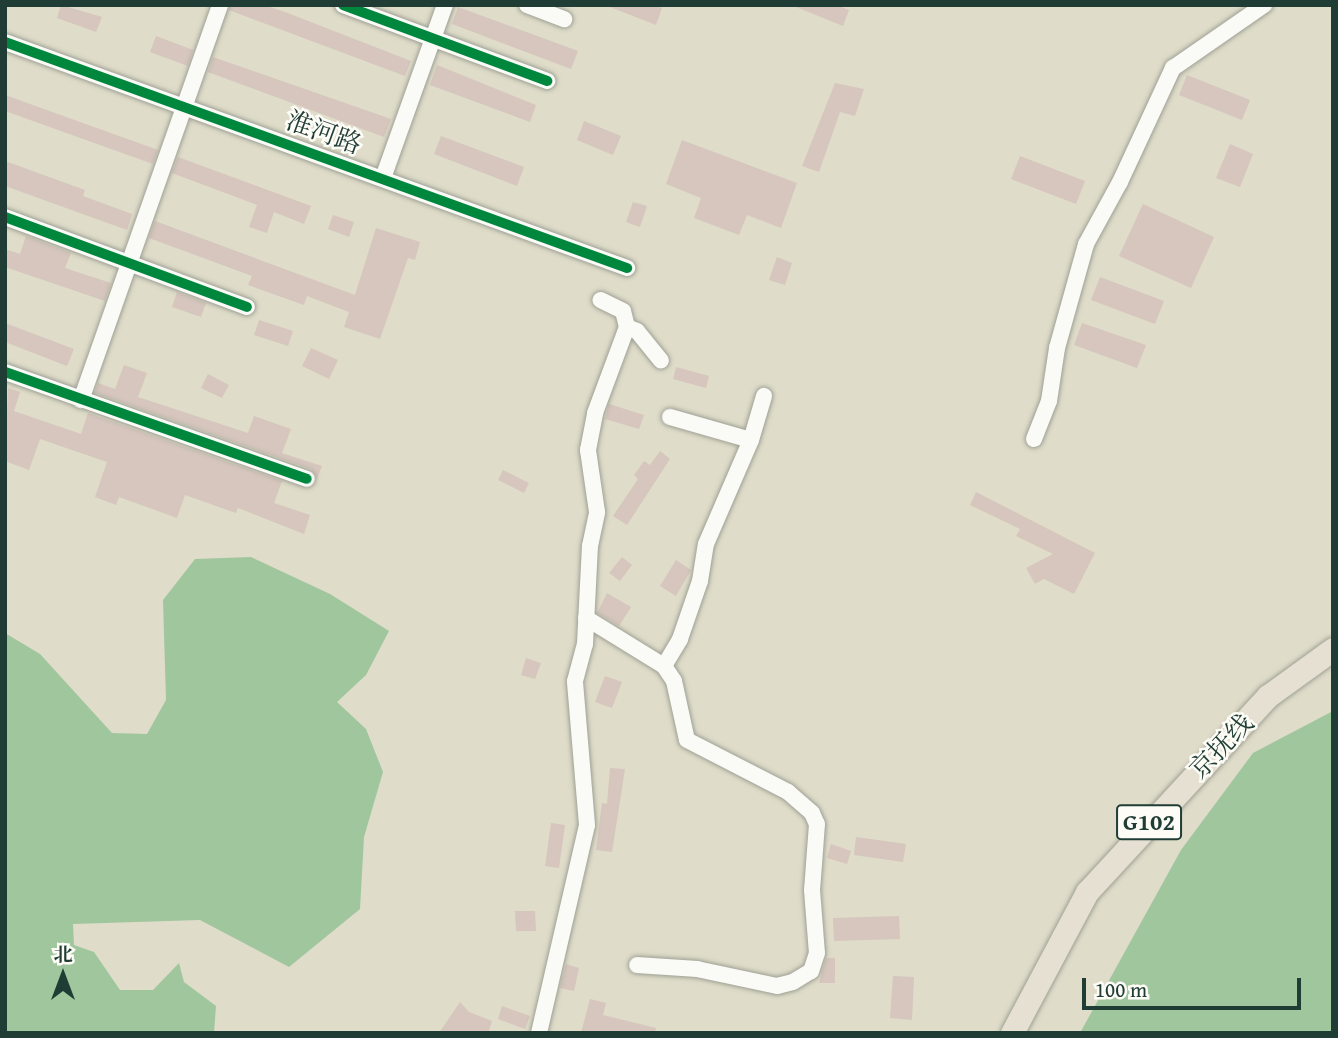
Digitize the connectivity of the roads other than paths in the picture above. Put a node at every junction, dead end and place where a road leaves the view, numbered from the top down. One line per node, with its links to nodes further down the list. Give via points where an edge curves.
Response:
1 (220, 5): 10 (street)
2 (343, 5): 7 (street)
3 (445, 5): 7 (street)
4 (527, 5): 6 (street)
5 (1264, 5): 23 (street, via 1173,68 1086,244 1057,348 1049,401)
6 (564, 19)
7 (433, 38): 9 (street); 11 (street)
8 (5, 41): 10 (street, 淮河路)
9 (547, 81)
10 (184, 106): 11 (street, 淮河路); 13 (street)
11 (383, 178): 14 (street, 淮河路)
12 (5, 217): 13 (street)
13 (130, 262): 16 (street); 21 (street)
14 (627, 268)
15 (600, 300): 17 (street, via 623,311)
16 (247, 307)
17 (627, 327): 18 (street, via 637,331); 26 (street, via 595,413 588,450 597,512)
18 (661, 361)
19 (5, 372): 21 (street)
20 (764, 396): 24 (street)
21 (81, 400): 25 (street)
22 (670, 418): 24 (street)
23 (1034, 439)
24 (751, 440): 28 (street, via 706,544 700,581 680,639)
25 (307, 480)
26 (586, 618): 28 (street); 30 (street, via 575,681 587,825)
27 (1333, 649): 31 (highway, 京抚线 / G102, via 1268,696 1087,892)
28 (664, 666): 29 (street, via 674,681 687,740 788,792 812,813 817,824 813,890 817,953 811,971 777,986 697,969)
29 (637, 965)
30 (539, 1033)
31 (1012, 1033)

